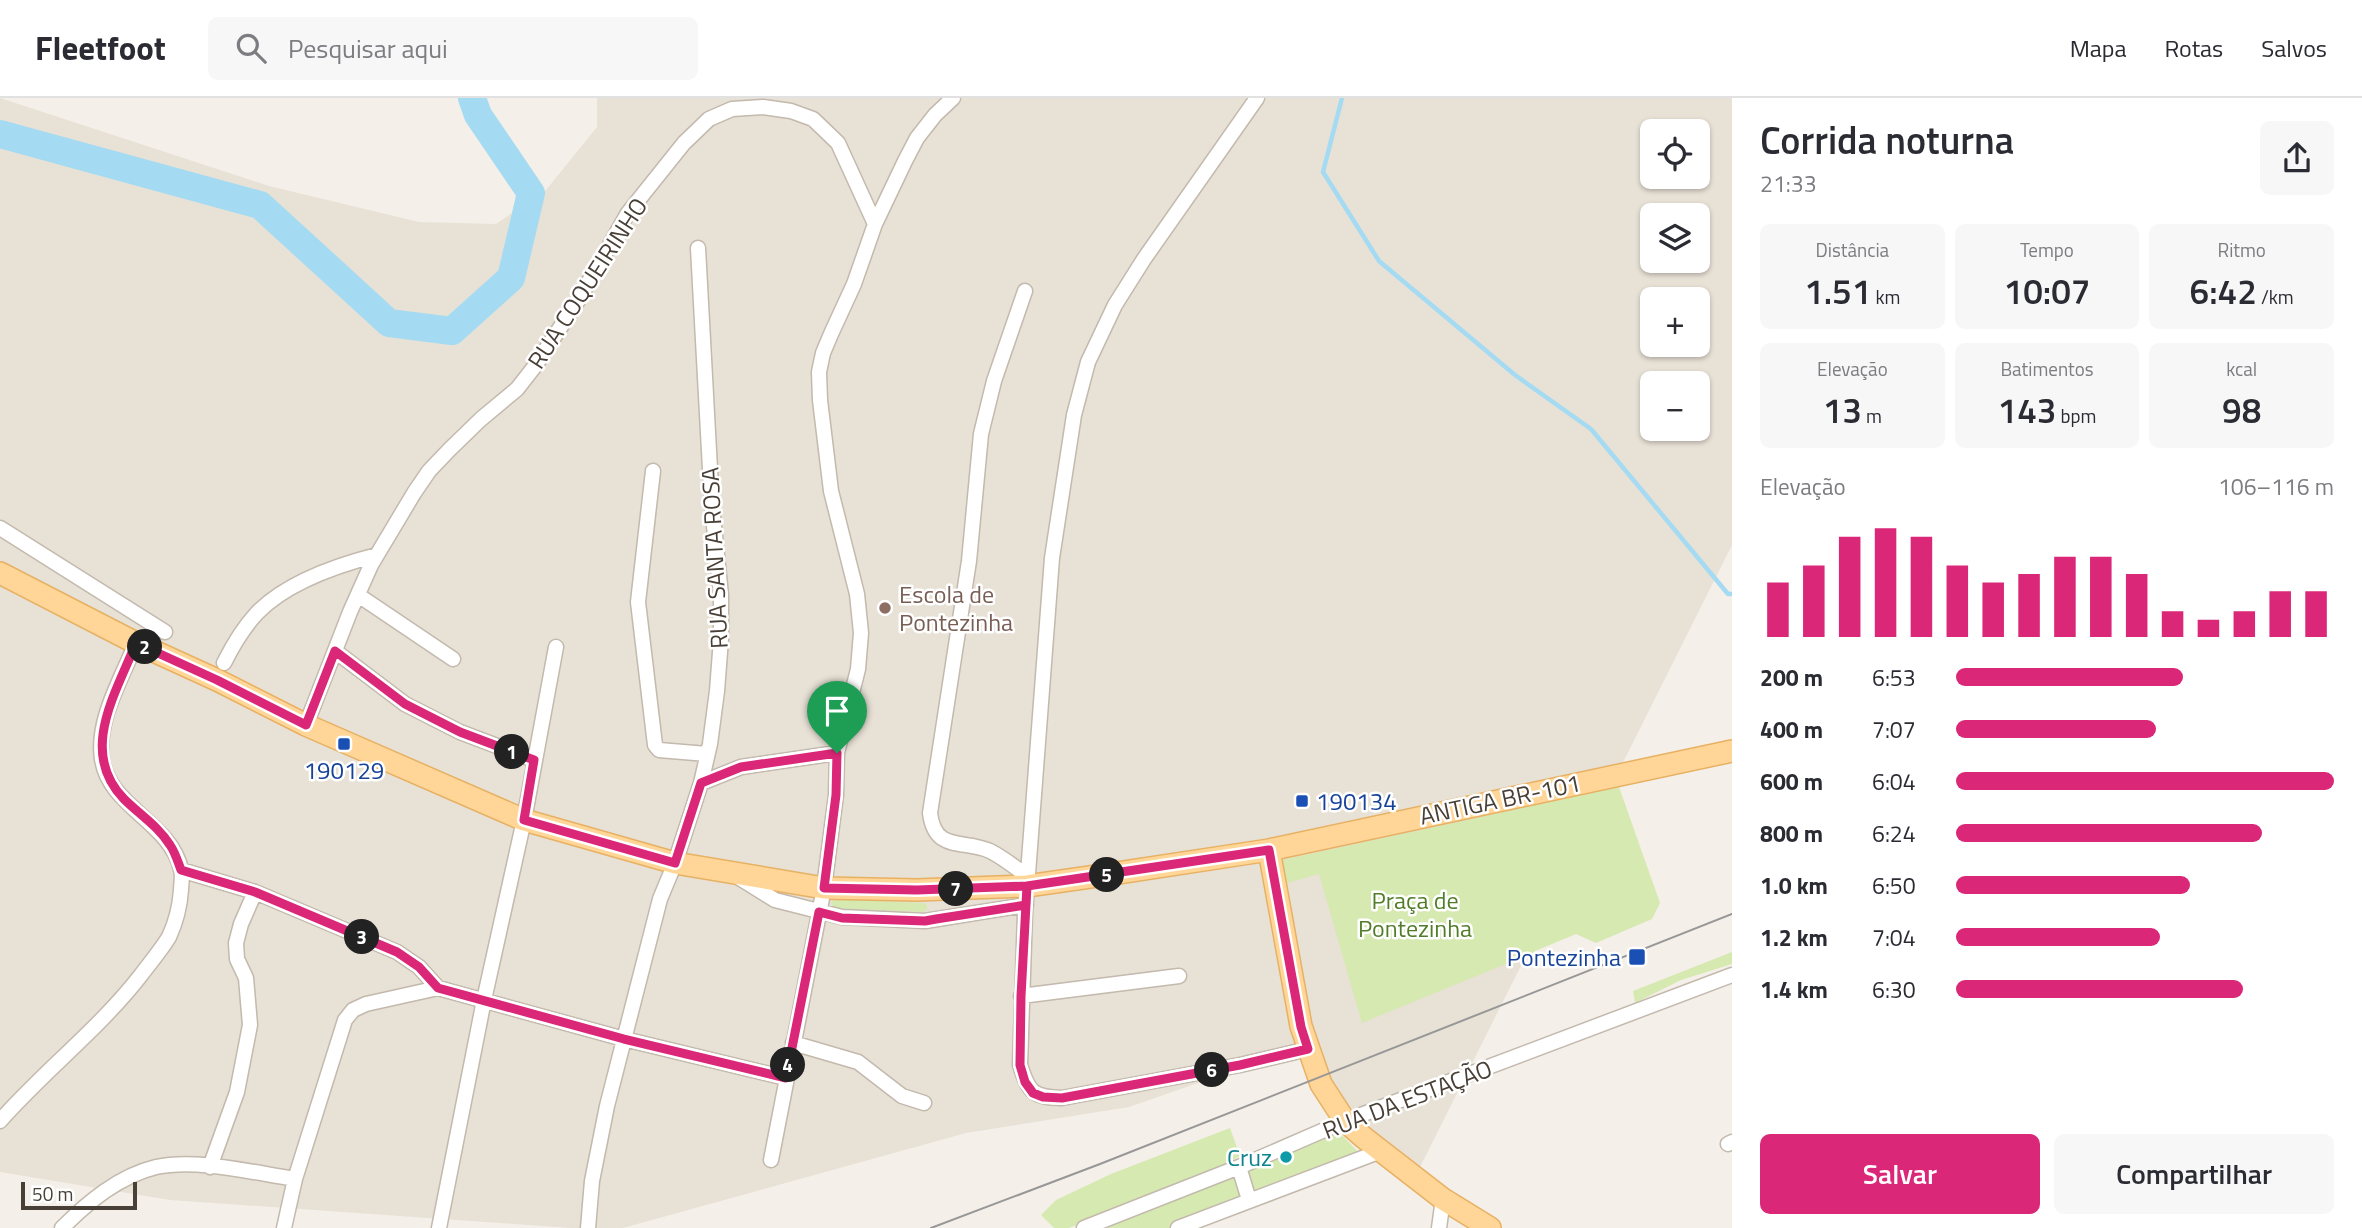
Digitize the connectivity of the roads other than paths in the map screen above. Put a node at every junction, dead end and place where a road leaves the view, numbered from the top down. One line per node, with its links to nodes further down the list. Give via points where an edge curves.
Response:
1 (953, 98): 3 (street, via 917,138)
2 (1257, 98): 29 (street, via 1144,259 1115,305 1088,362 1074,415 1052,558)
3 (875, 224): 8 (street, RUA COQUEIRINHO, via 838,143 813,119 763,107 732,109 709,119 628,213 535,366 429,471); 19 (street, via 819,372 831,491 862,633)
4 (698, 248): 20 (street, RUA SANTA ROSA, via 721,595 717,691)
5 (1025, 291): 29 (street, via 981,434 969,561 930,813 939,837 988,850 1013,865)
6 (653, 471): 20 (street, via 638,602 655,745 659,750)
7 (0, 528): 11 (street)
8 (377, 555): 10 (street, RUA COQUEIRINHO); 16 (street, via 342,564 287,591 258,612)
9 (0, 573): 12 (main road, ANTIGA BR-101)
10 (358, 595): 14 (street, RUA COQUEIRINHO); 15 (street)
11 (164, 632)
12 (136, 643): 17 (main road, ANTIGA BR-101); 26 (street, via 107,713 102,761 121,797 170,845)
13 (556, 647): 21 (street)
14 (335, 651): 17 (street, RUA COQUEIRINHO); 21 (street, via 405,704 460,732)
15 (453, 659)
16 (224, 663)
17 (306, 725): 23 (main road, ANTIGA BR-101)
18 (1732, 751): 24 (main road, ANTIGA BR-101)
19 (837, 753): 22 (street, via 741,767); 28 (street)
20 (708, 754): 22 (street, RUA SANTA ROSA)
21 (534, 760): 23 (street)
22 (701, 783): 25 (street, RUA SANTA ROSA)
23 (524, 820): 25 (main road, ANTIGA BR-101); 37 (street)
24 (1269, 850): 29 (main road, ANTIGA BR-101); 40 (main road)
25 (675, 863): 27 (main road, ANTIGA BR-101); 38 (street, RUA SANTA ROSA, via 660,899)
26 (181, 870): 30 (street); 43 (street, via 180,900 169,936 150,963 119,1002)
27 (728, 871): 28 (main road, ANTIGA BR-101); 32 (street, via 775,900)
28 (824, 888): 31 (main road, ANTIGA BR-101); 32 (street)
29 (1027, 890): 31 (main road, ANTIGA BR-101); 31 (street); 36 (street)
30 (255, 892): 35 (street, via 397,952); 47 (street, via 236,943 246,978 250,1025 237,1092)
31 (936, 904): 32 (street, via 925,921 842,918)
32 (819, 912): 39 (street)
33 (1732, 975): 44 (street, RUA DA ESTAÇÃO)
34 (1180, 976): 36 (street)
35 (438, 988): 37 (street); 49 (street, via 366,1004 345,1020)
36 (1021, 996): 40 (street, via 1020,1065 1025,1082 1043,1097 1062,1098)
37 (484, 1000): 38 (street); 54 (street)
38 (624, 1039): 41 (street); 55 (street, RUA SANTA ROSA, via 599,1143)
39 (793, 1043): 41 (street); 42 (street, via 858,1062 902,1096)
40 (1308, 1049): 44 (main road, via 1321,1084)
41 (786, 1078): 46 (street)
42 (924, 1103)
43 (0, 1121)
44 (1345, 1121): 45 (main road); 48 (street, RUA DA ESTAÇÃO)
45 (1381, 1151): 50 (main road); 51 (street)
46 (771, 1160)
47 (210, 1167): 49 (street); 52 (street, via 158,1167 131,1175)
48 (1238, 1167): 51 (street); 56 (street, RUA DA ESTAÇÃO)
49 (295, 1180): 53 (street)
50 (1443, 1199): 58 (street); 59 (main road)
51 (1249, 1200): 57 (street)
52 (62, 1228)
53 (284, 1228)
54 (439, 1228)
55 (588, 1228)
56 (1084, 1228)
57 (1178, 1228)
58 (1439, 1228)
59 (1490, 1228)

